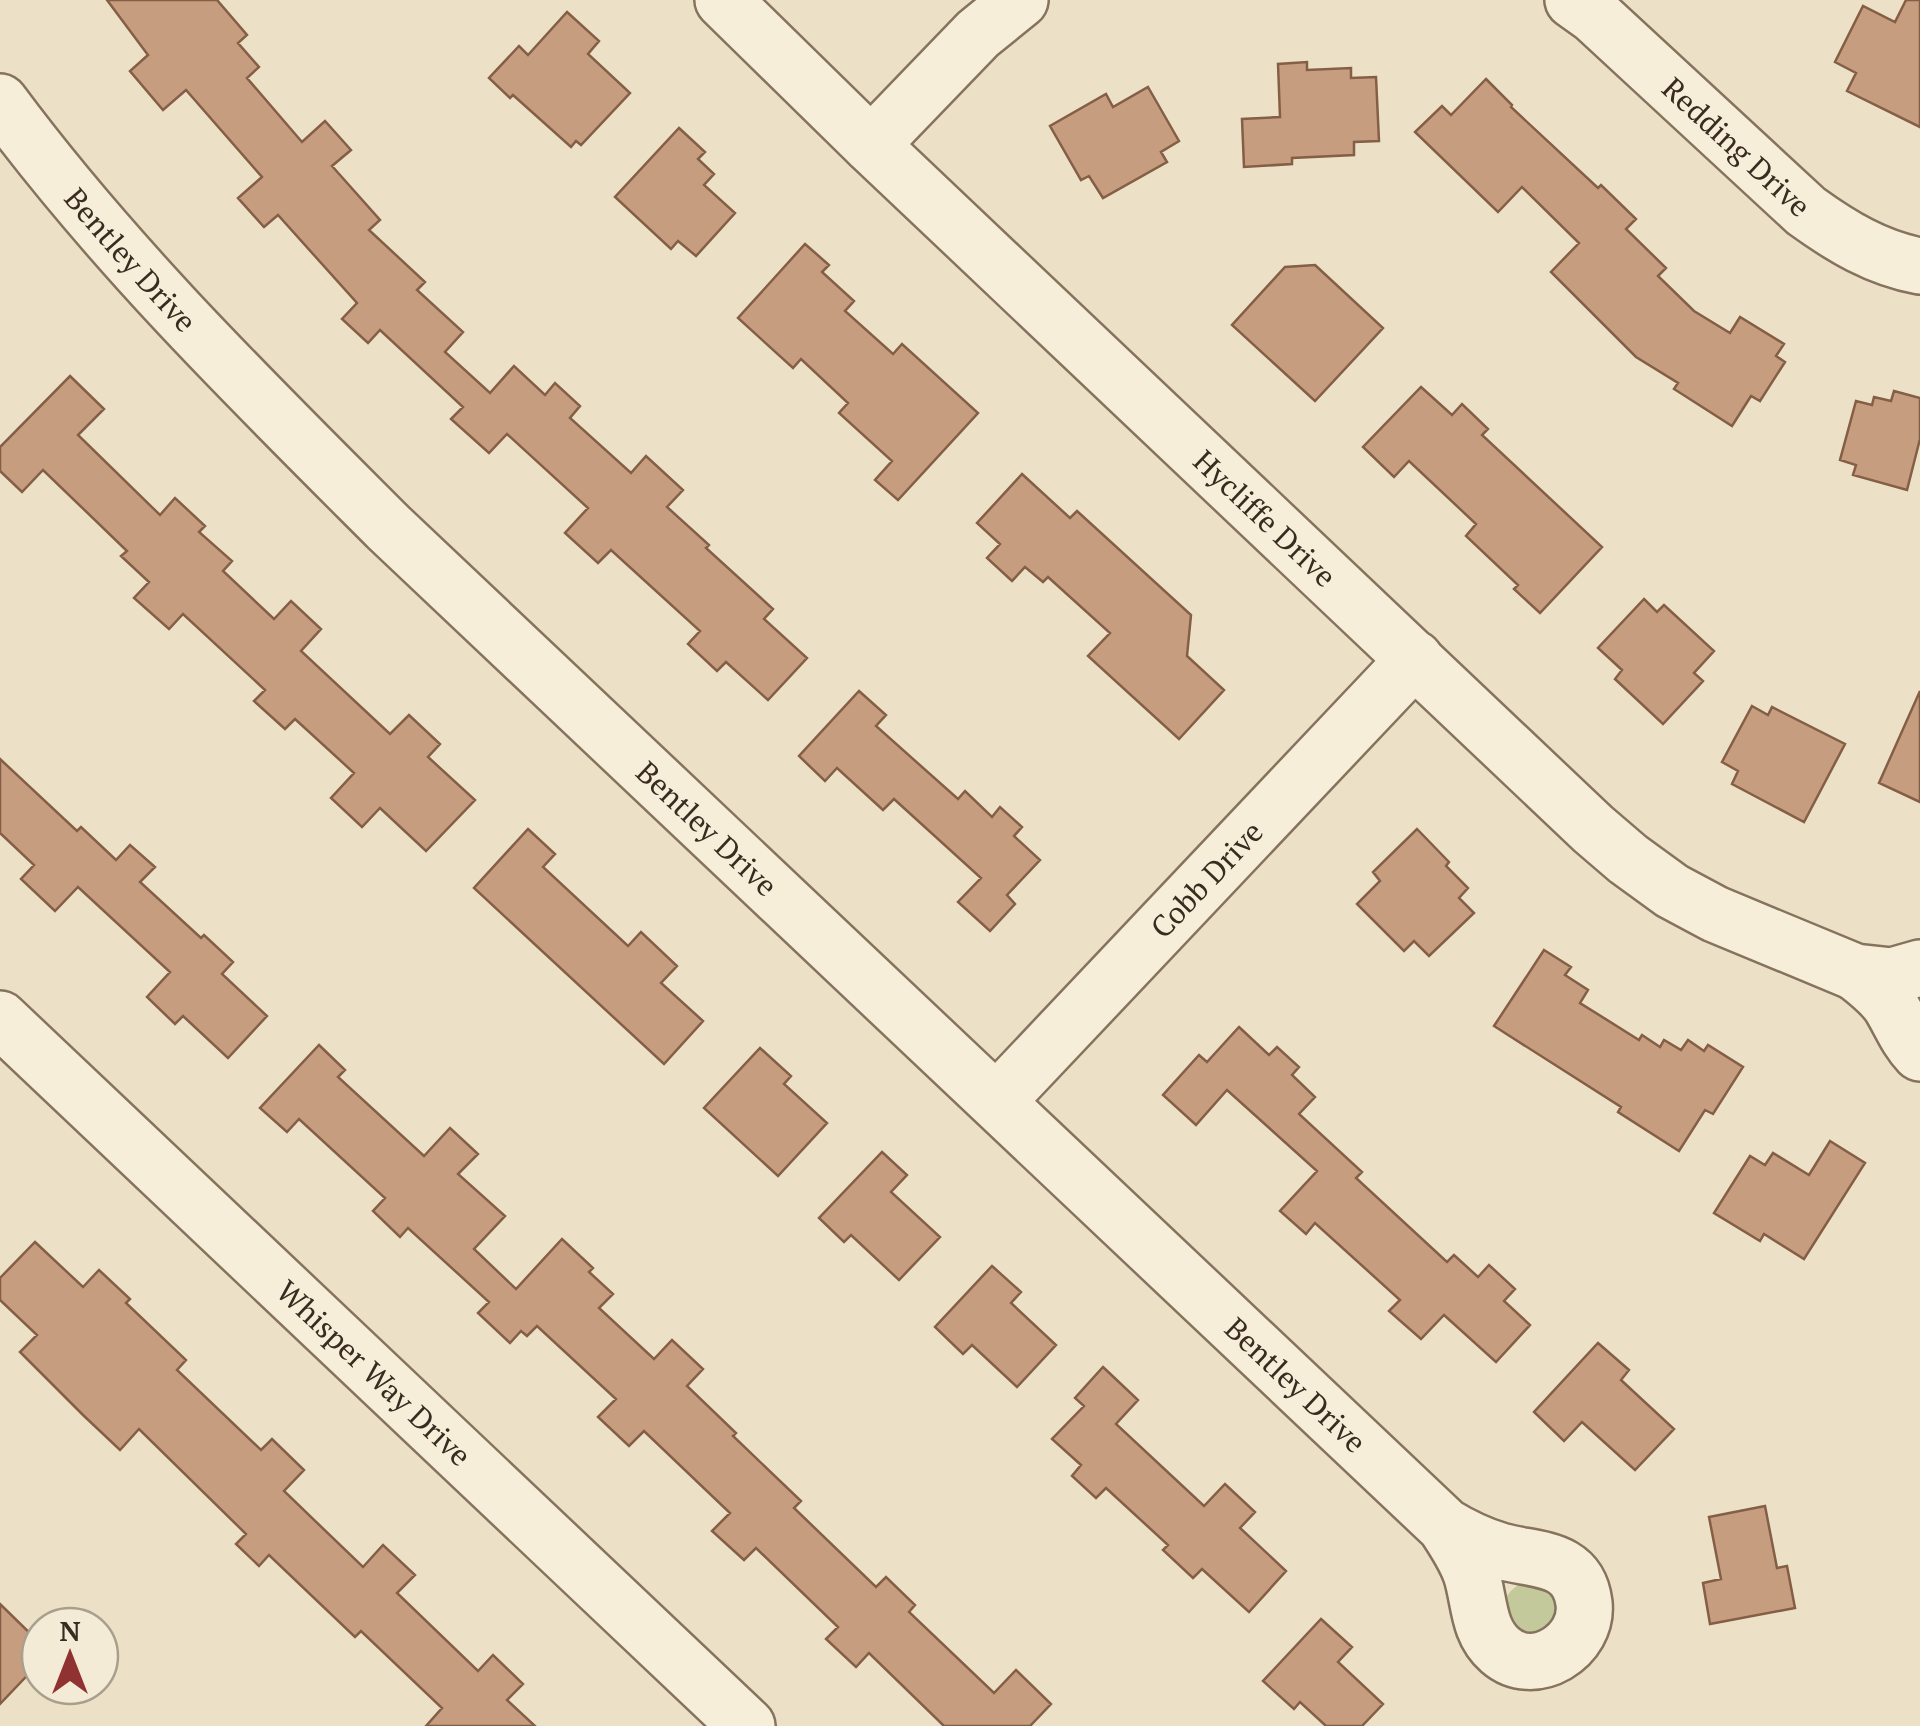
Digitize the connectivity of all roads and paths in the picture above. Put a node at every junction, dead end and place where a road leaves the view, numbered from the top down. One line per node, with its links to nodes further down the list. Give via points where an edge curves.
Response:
1 (723, 0): 5 (street, Hycliffe Drive)
2 (1020, 0): 5 (street)
3 (1573, 0): 6 (street, Redding Drive, via 1806,211 1873,252)
4 (0, 102): 12 (street, Bentley Drive, via 120,250 245,384)
5 (871, 145): 7 (street, Hycliffe Drive)
6 (1920, 266)
7 (1415, 659): 9 (street, Hycliffe Drive, via 1594,829 1672,891); 12 (street, Cobb Drive)
8 (1920, 968): 9 (street, Hycliffe Drive, via 1892,976)
9 (1855, 972): 11 (street, Hycliffe Drive, via 1890,1006)
10 (0, 1018): 14 (street, Whisper Way Drive)
11 (1920, 1054)
12 (997, 1100): 13 (street, Bentley Drive)
13 (1444, 1526)
14 (748, 1726)

